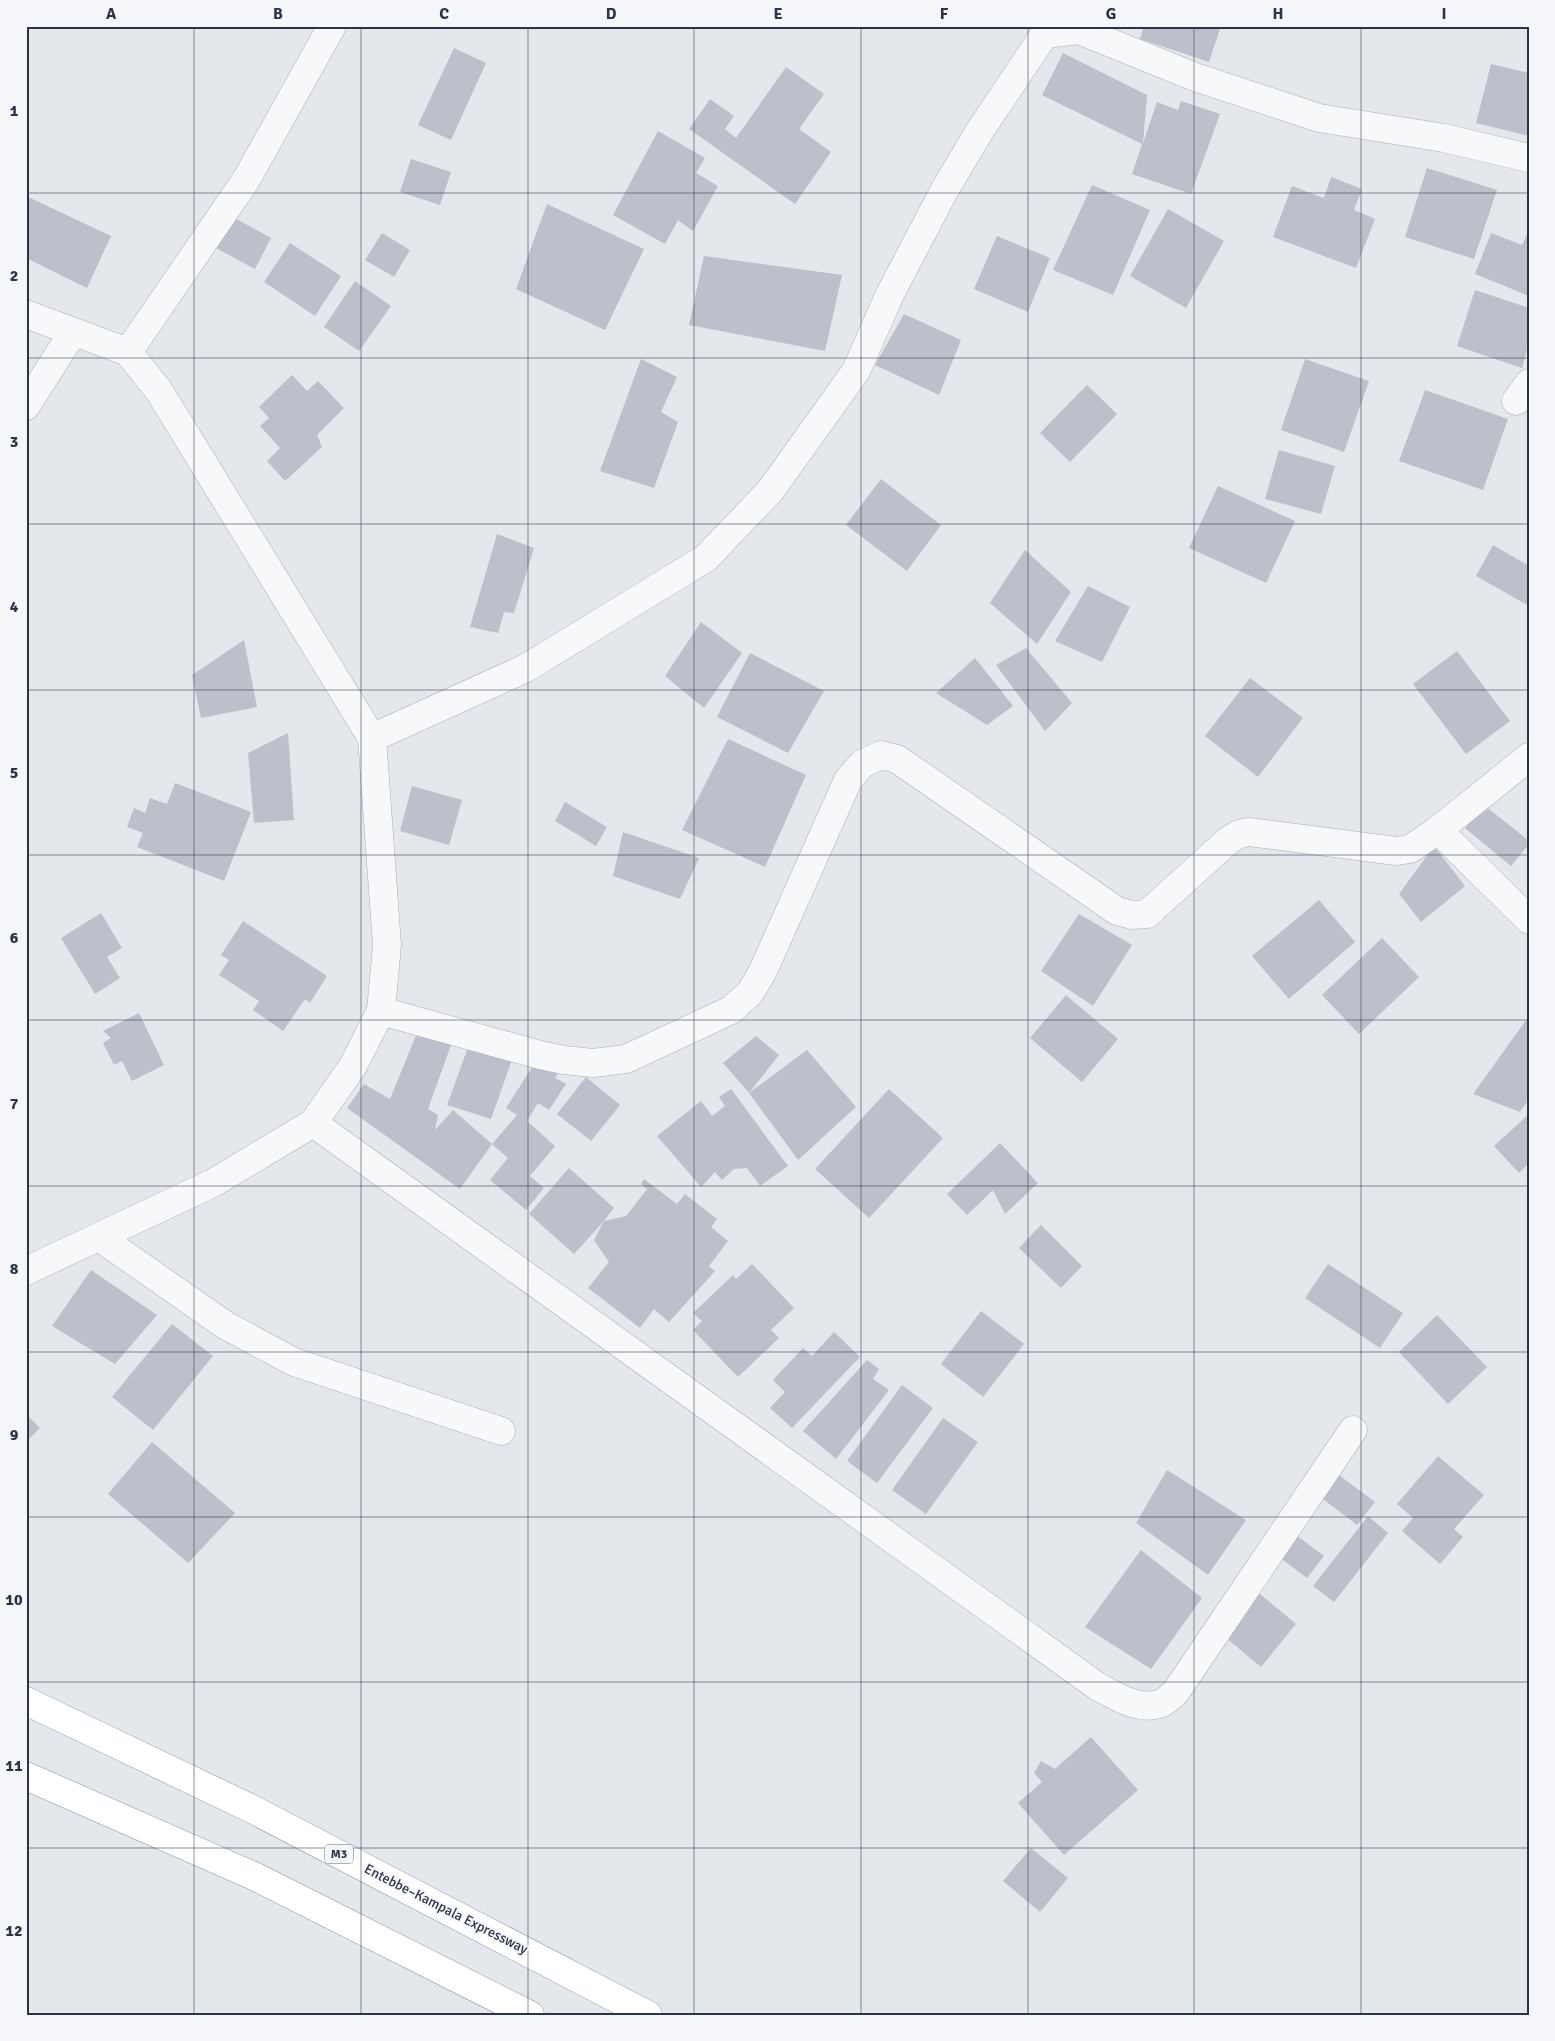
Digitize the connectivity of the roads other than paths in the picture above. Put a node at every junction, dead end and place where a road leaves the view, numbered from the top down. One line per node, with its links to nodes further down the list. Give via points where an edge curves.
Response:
1 (332, 26): 6 (street, via 246,180)
2 (1048, 30): 3 (street, via 1079,30 1195,77 1319,118 1444,138); 8 (street, via 979,132 944,191 890,294 856,371 770,491 706,558 526,668)
3 (1529, 158)
4 (26, 314): 5 (street)
5 (73, 332): 6 (street); 7 (street)
6 (128, 352): 8 (street, via 159,391)
7 (26, 406)
8 (372, 738): 12 (street, via 387,945)
9 (1529, 757): 10 (street)
10 (1438, 830): 11 (street); 12 (street, via 1410,849 1396,851 1249,832 1239,834 1147,914 1132,915 1117,911 897,759 881,755 862,764 848,780 763,971 750,993 731,1010 626,1059 593,1063 540,1055)
11 (1529, 920)
12 (381, 1011): 13 (street, via 352,1066)
13 (313, 1123): 14 (street, via 214,1183); 16 (street, via 1089,1680 1123,1700 1145,1706 1162,1703 1175,1693)
14 (98, 1237): 15 (street); 17 (street, via 225,1325 294,1362)
15 (26, 1271)
16 (1353, 1430)
17 (501, 1432)
18 (26, 1701): 21 (highway, Entebbe–Kampala Expressway / M3, via 250,1808)
19 (26, 1776): 20 (highway, via 256,1877)
20 (530, 2015)
21 (648, 2015)

